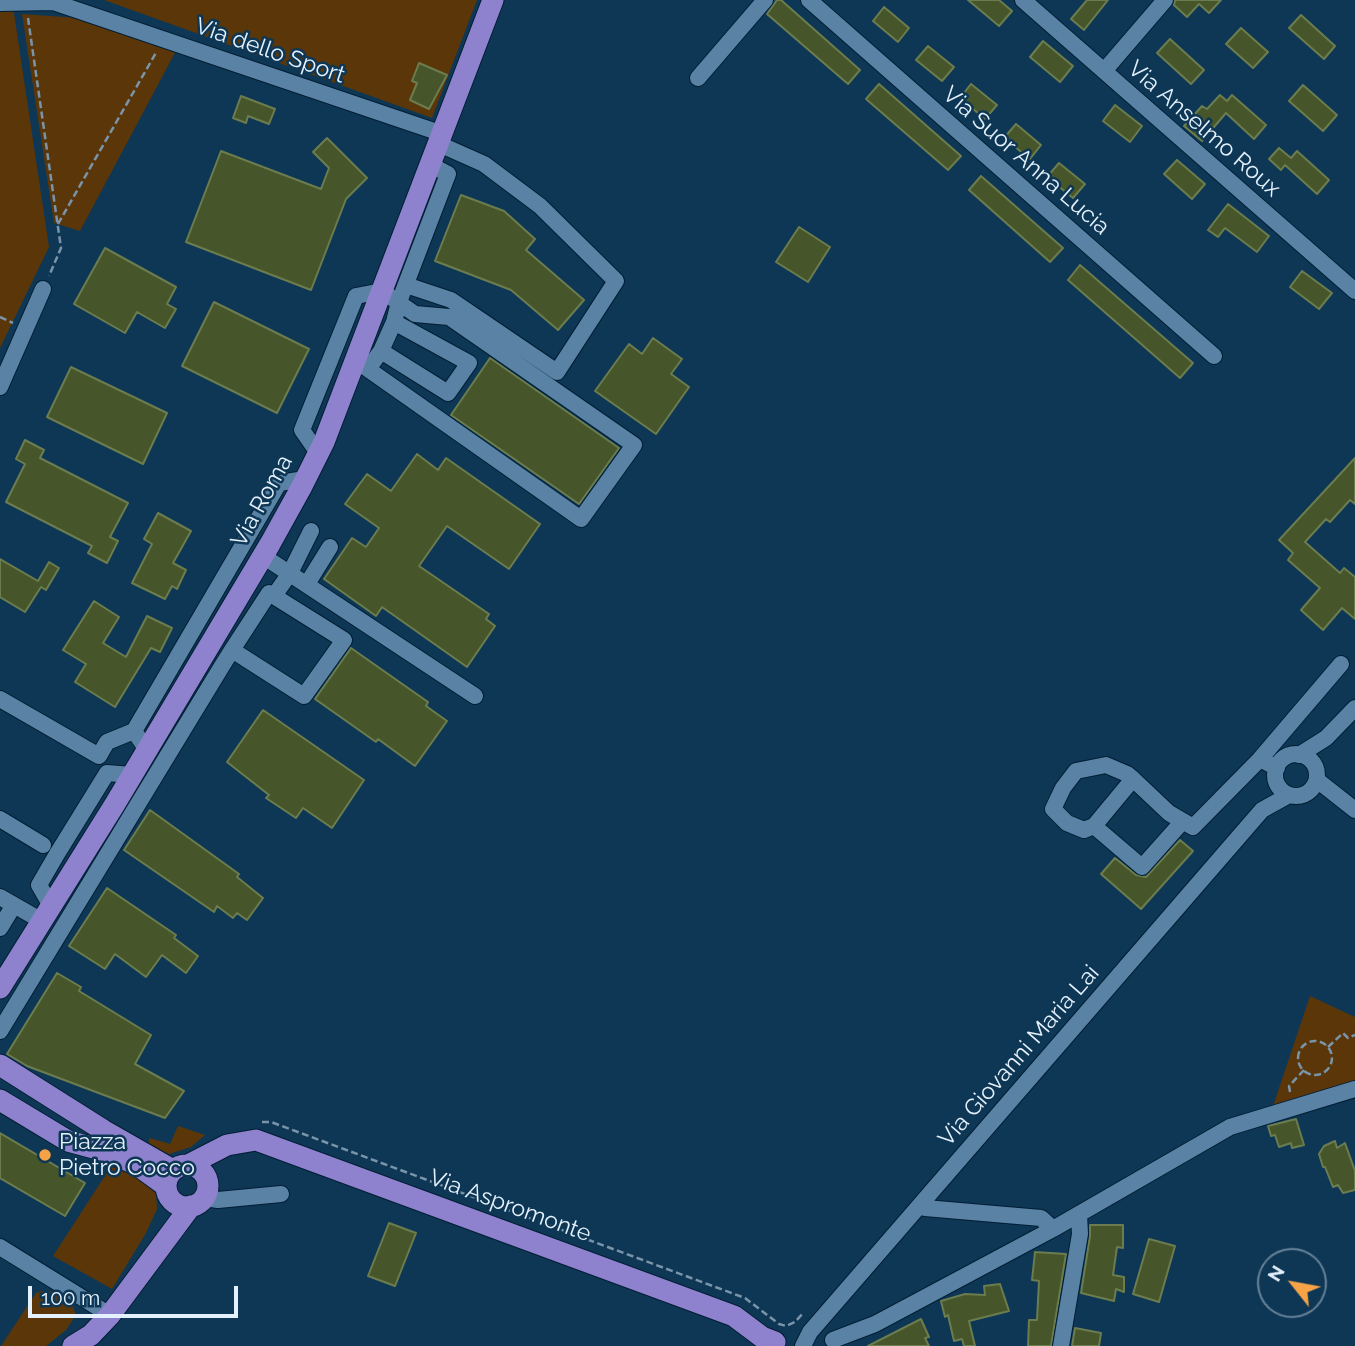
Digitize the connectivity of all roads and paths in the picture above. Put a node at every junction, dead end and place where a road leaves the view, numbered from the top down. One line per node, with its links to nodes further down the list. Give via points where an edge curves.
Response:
1 (494, 0): 11 (main road, Via Roma)
2 (765, 0): 10 (street)
3 (808, 0): 20 (street, Via Suor Anna Lucia)
4 (1023, 0): 9 (street, Via Anselmo Roux)
5 (1166, 0): 9 (street)
6 (26, 2): 7 (street, Via dello Sport); 8 (street, Via dello Sport, via 53,2); 12 (path)
7 (0, 3)
8 (164, 40): 11 (street, Via dello Sport); 12 (path)
9 (1104, 71): 16 (street, Via Anselmo Roux)
10 (698, 78)
11 (441, 139): 13 (main road, Via Roma); 14 (street, Via dello Sport, via 540,206 616,281 557,372 451,300)
12 (58, 224): 15 (path, via 61,248)
13 (403, 265): 14 (street); 17 (main road, Via Roma)
14 (405, 285): 17 (street)
15 (43, 289): 22 (street)
16 (1355, 291)
17 (391, 297): 18 (street); 21 (main road, Via Roma); 21 (street, via 415,314 449,317 634,445 580,519); 23 (street, via 356,296 302,430)
18 (394, 322): 19 (street); 19 (street, via 469,363 448,393)
19 (382, 351): 21 (street)
20 (1214, 356)
21 (362, 364): 23 (main road, Via Roma)
22 (0, 387)
23 (318, 453): 24 (main road, Via Roma)
24 (305, 479): 27 (main road, Via Roma); 38 (street, via 279,483)
25 (311, 531): 28 (street)
26 (330, 547): 29 (street)
27 (263, 556): 28 (street); 32 (main road, Via Roma)
28 (290, 573): 29 (street); 30 (street)
29 (307, 584): 34 (street)
30 (274, 596): 31 (street, via 269,593); 31 (street, via 344,640 304,696)
31 (232, 650): 32 (street)
32 (213, 660): 37 (main road, Via Roma)
33 (1341, 664): 42 (street)
34 (475, 696)
35 (0, 699): 38 (street, via 99,756 107,743)
36 (1355, 708): 39 (street)
37 (173, 725): 40 (main road, Via Roma); 46 (street)
38 (134, 731): 40 (street)
39 (1326, 738): 41 (street); 45 (street)
40 (147, 750): 46 (main road, Via Roma)
41 (1299, 755): 43 (street, via 1288,756); 45 (street, via 1305,757)
42 (1260, 759): 43 (street); 51 (street, via 1193,827)
43 (1276, 774): 47 (street, via 1280,789); 48 (street, Via Giovanni Maria Lai)
44 (1133, 779): 51 (street); 52 (street); 52 (street, via 1106,765 1076,771 1053,809 1076,827)
45 (1313, 779): 47 (street, via 1298,796); 49 (street)
46 (132, 788): 53 (street, via 107,773); 54 (main road, Via Roma)
47 (1289, 795): 48 (street, Via Giovanni Maria Lai)
48 (1262, 810): 75 (street, Via Giovanni Maria Lai)
49 (1355, 810)
50 (0, 819): 53 (street)
51 (1183, 821): 52 (street, via 1142,867)
52 (1094, 826)
53 (50, 849): 54 (street); 56 (street, via 39,885)
54 (86, 863): 56 (main road, Via Roma); 59 (street)
55 (7, 901): 56 (street); 57 (street)
56 (46, 914): 58 (main road, Via Roma)
57 (0, 928)
58 (24, 949): 59 (street); 60 (main road, Via Roma)
59 (44, 961): 61 (street)
60 (0, 988)
61 (0, 1031)
62 (1355, 1035): 63 (path, via 1348,1038 1343,1033)
63 (1328, 1047): 65 (path, via 1332,1056 1327,1070 1318,1075); 65 (path, via 1313,1042 1304,1046 1299,1061)
64 (0, 1065): 69 (main road)
65 (1304, 1070): 66 (path)
66 (1289, 1086)
67 (1355, 1089): 76 (street, via 1230,1127)
68 (0, 1100): 71 (main road)
69 (93, 1124): 71 (main road, via 94,1133); 72 (main road)
70 (240, 1143): 72 (main road, Via Aspromonte, via 227,1145); 73 (main road, via 227,1153); 82 (main road, Via Aspromonte, via 256,1140 734,1316)
71 (82, 1146): 72 (main road)
72 (174, 1178): 73 (main road, via 201,1170); 73 (main road, via 180,1205); 79 (main road)
73 (203, 1194): 74 (street, via 234,1198); 79 (main road)
74 (281, 1194)
75 (921, 1204): 77 (street, via 925,1208 1041,1218); 82 (street, Via Giovanni Maria Lai)
76 (1079, 1214): 77 (street); 84 (street, via 1080,1234)
77 (1053, 1229): 81 (street, via 874,1324)
78 (0, 1247): 80 (street)
79 (139, 1277): 80 (main road)
80 (110, 1315): 83 (main road)
81 (833, 1340)
82 (782, 1342)
83 (73, 1346)
84 (1061, 1346)

